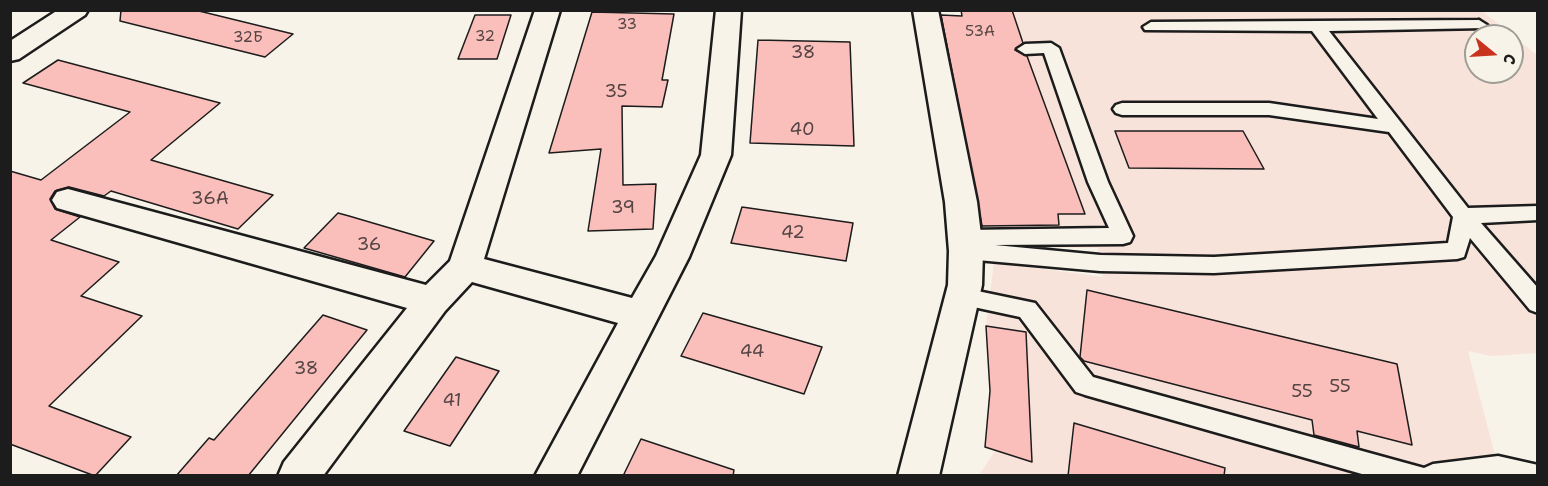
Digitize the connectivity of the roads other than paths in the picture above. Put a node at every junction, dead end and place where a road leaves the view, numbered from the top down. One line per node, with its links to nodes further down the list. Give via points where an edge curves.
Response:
1 (76, 10): 9 (street)
2 (548, 10): 16 (street)
3 (729, 10): 20 (street, via 716,155 672,257)
4 (926, 10): 15 (street, via 939,50)
5 (1464, 25): 6 (lane)
6 (1317, 26): 7 (lane); 11 (lane)
7 (1151, 27)
8 (1025, 49): 15 (lane, via 1051,48 1098,182 1123,236)
9 (10, 53)
10 (1122, 109): 11 (lane, via 1269,109)
11 (1395, 127): 14 (lane)
12 (68, 200): 18 (street)
13 (1538, 213): 14 (lane)
14 (1463, 216): 15 (lane, via 1456,251 1214,265 1100,263); 19 (lane)
15 (966, 245): 17 (street)
16 (465, 267): 18 (street); 20 (street)
17 (963, 297): 21 (street); 24 (lane, via 1027,309 1085,386)
18 (433, 301): 22 (street)
19 (1538, 304)
20 (640, 315): 23 (street)
21 (922, 474)
22 (298, 476)
23 (555, 476)
24 (1414, 476)
25 (1433, 476): 26 (lane, via 1498,468)
26 (1535, 476)

